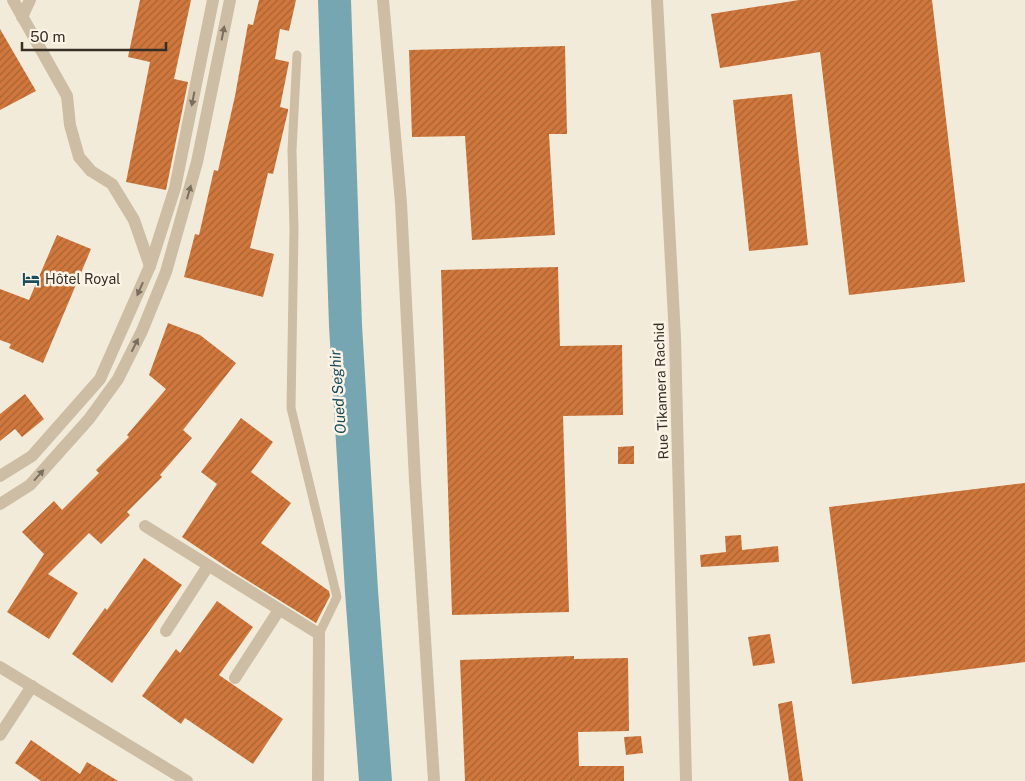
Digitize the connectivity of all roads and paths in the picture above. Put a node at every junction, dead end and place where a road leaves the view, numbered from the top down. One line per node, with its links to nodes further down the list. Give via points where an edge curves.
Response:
1 (13, 0): 7 (street)
2 (30, 0): 7 (street)
3 (213, 0): 9 (street, one-way to 9, via 175,188)
4 (230, 0): 11 (street, one-way to 4, via 30,485 89,419 118,379 142,331 166,272 197,162)
5 (383, 0): 23 (street, via 401,203)
6 (657, 0): 24 (street, Rue Tikamera Rachid, via 675,337)
7 (22, 17): 9 (street, via 67,96 78,158 112,184 134,220)
8 (297, 55): 16 (lane, via 292,150 291,408 337,597)
9 (150, 266): 10 (street, one-way to 10, via 100,379 32,456)
10 (0, 476)
11 (0, 504)
12 (145, 526): 13 (street)
13 (208, 566): 14 (street); 15 (street)
14 (279, 610): 16 (street); 18 (street)
15 (166, 631)
16 (319, 634): 22 (street)
17 (0, 667): 19 (street)
18 (235, 678)
19 (32, 686): 20 (street); 21 (street)
20 (0, 735)
21 (179, 779)
22 (318, 781)
23 (434, 781)
24 (686, 781)

